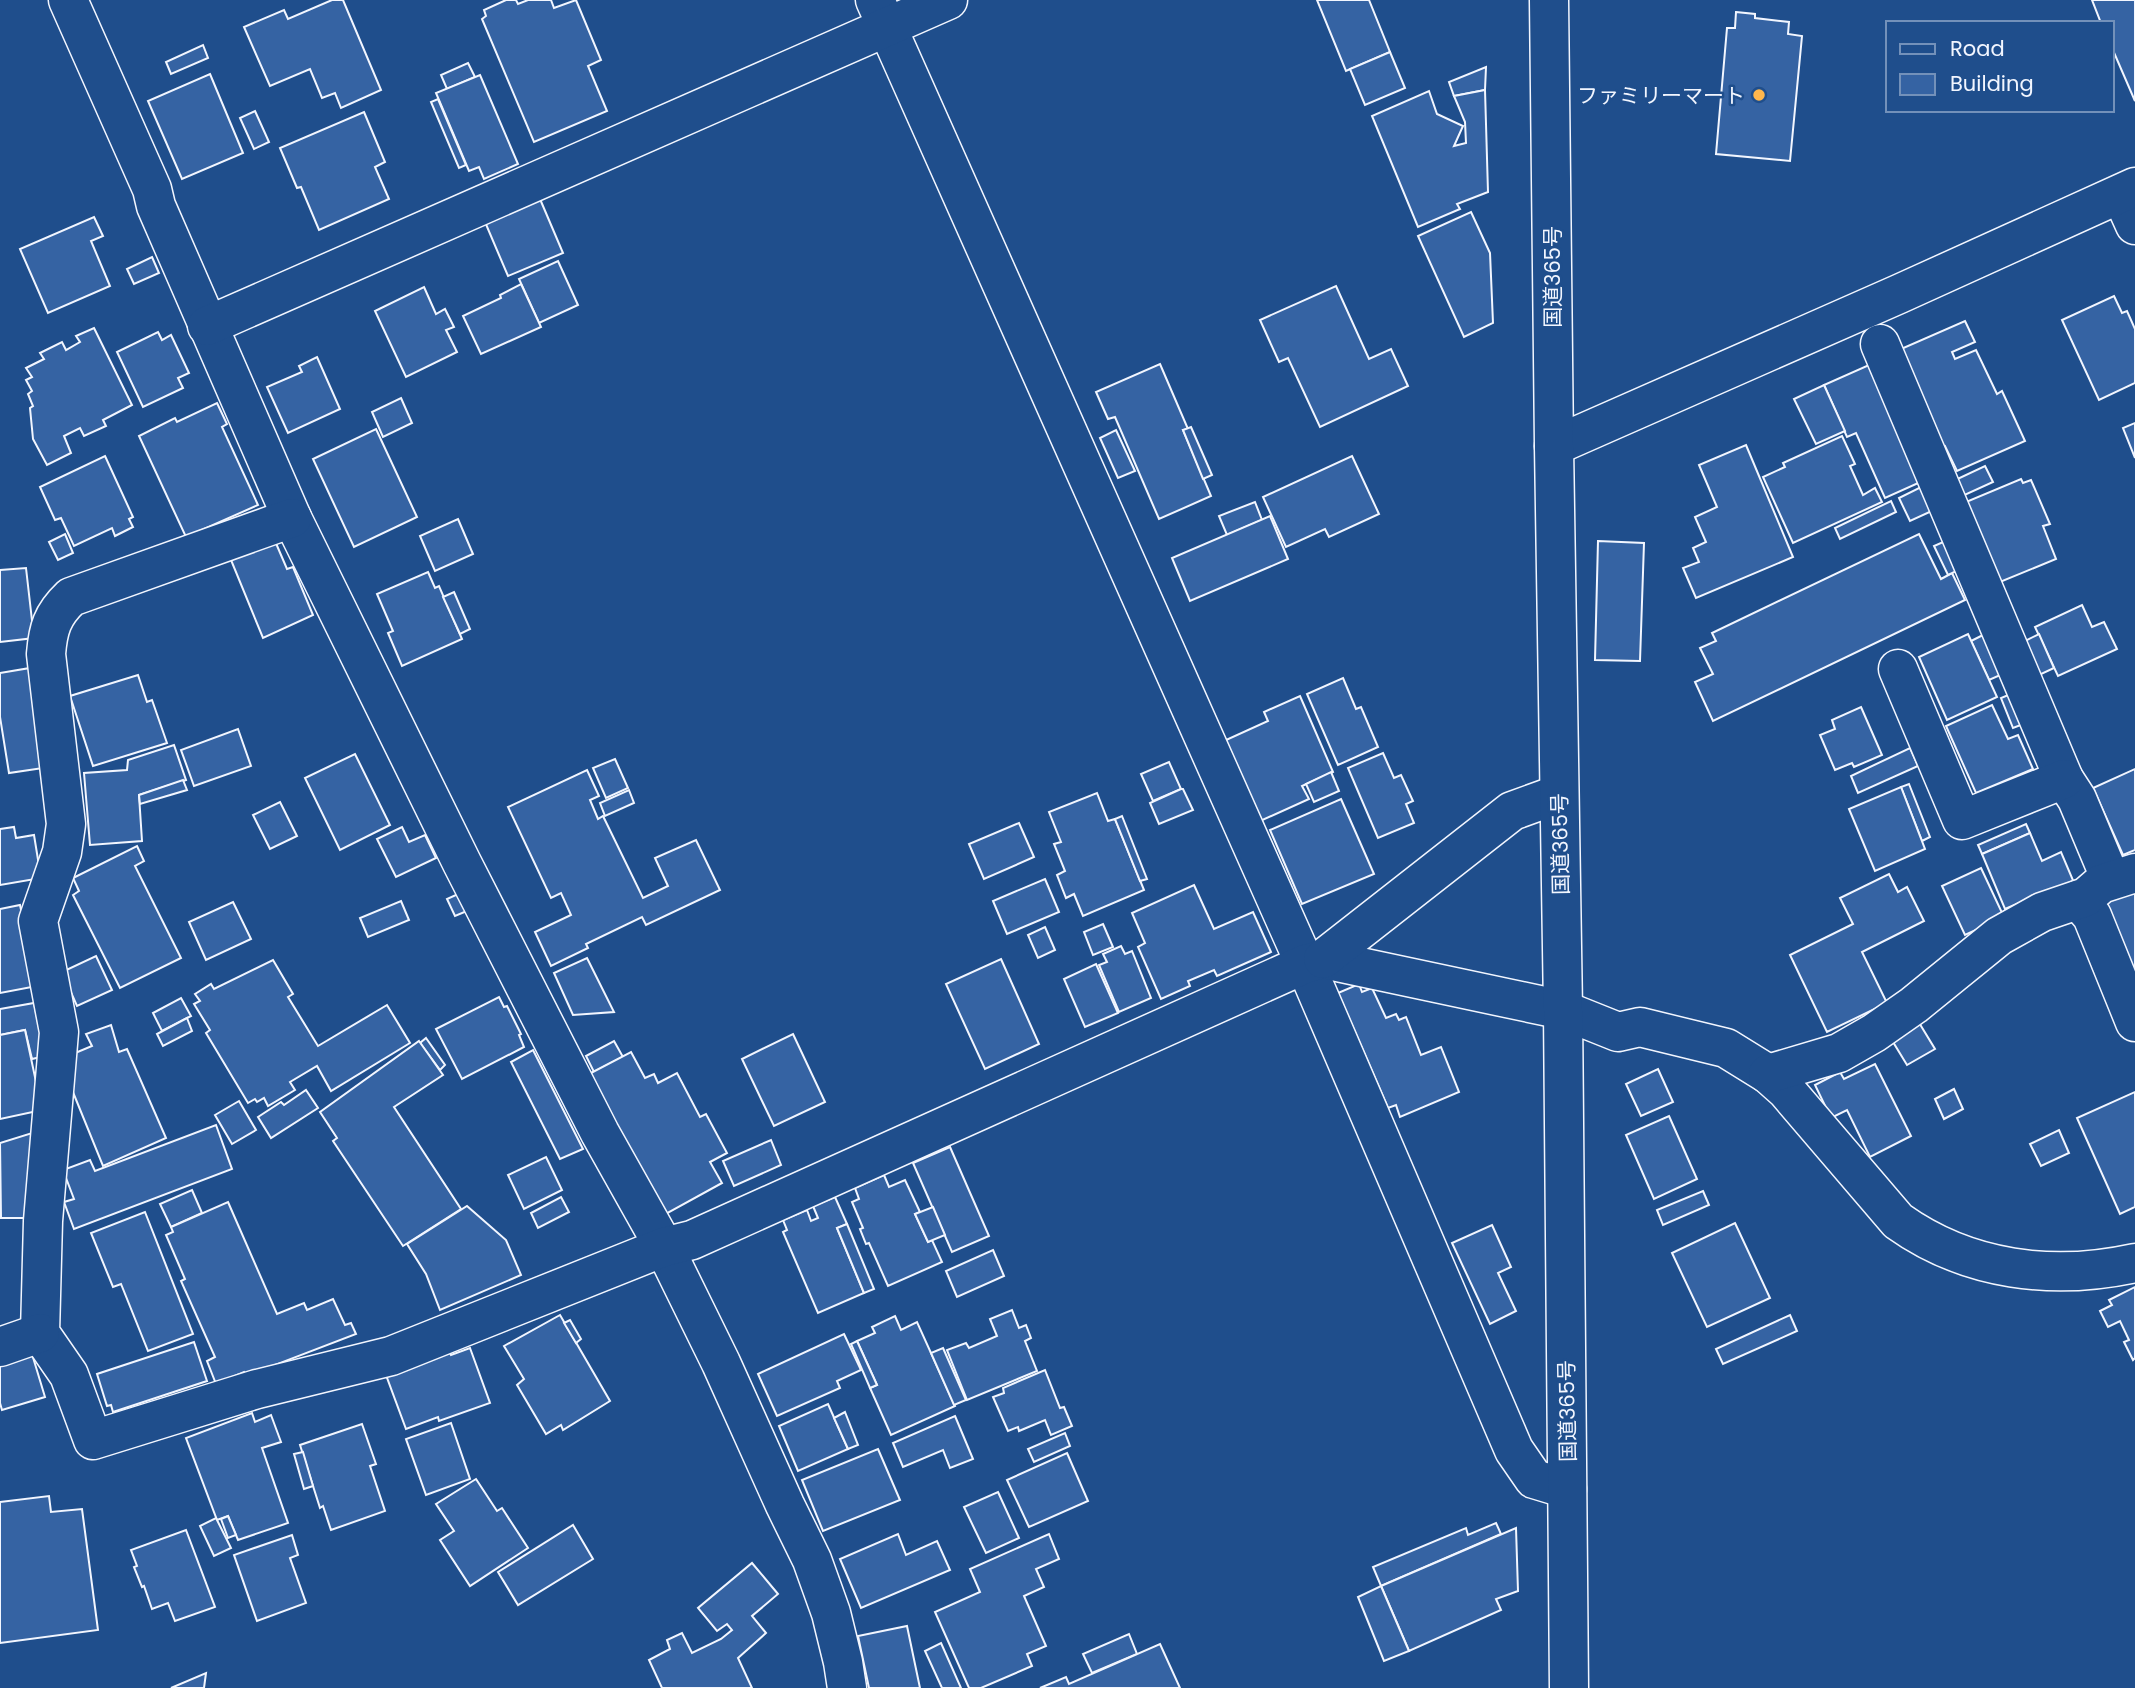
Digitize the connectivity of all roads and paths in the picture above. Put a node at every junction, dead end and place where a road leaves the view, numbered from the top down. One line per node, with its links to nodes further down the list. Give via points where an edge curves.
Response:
1 (68, 0): 6 (main road)
2 (948, 0): 4 (main road)
3 (1549, 0): 8 (main road, 国道365号)
4 (881, 13): 6 (main road); 15 (main road)
5 (2130, 202): 8 (main road, via 1899,295)
6 (207, 326): 9 (main road)
7 (1880, 344): 11 (main road)
8 (1554, 446): 12 (main road, 国道365号)
9 (292, 518): 19 (main road, via 593,1120); 21 (main road, via 71,597 48,630 46,654 66,824 62,852 38,921 59,1032 43,1222)
10 (1898, 669): 11 (main road, via 1962,820)
11 (2064, 779): 13 (main road)
12 (1559, 794): 15 (main road, via 1512,811); 16 (main road, 国道365号)
13 (2123, 876): 14 (main road)
14 (2078, 900): 17 (main road, via 2092,916); 18 (main road, via 2042,912 1999,936 1914,1005 1839,1053)
15 (1314, 962): 16 (main road); 19 (main road, via 692,1240); 23 (main road, via 1514,1450 1534,1479)
16 (1563, 1010): 18 (main road, via 1618,1032 1640,1027 1726,1048); 23 (main road, 国道365号)
17 (2135, 1022)
18 (1768, 1074): 20 (main road, via 1898,1221 1918,1235 1965,1255 2037,1271 2102,1270)
19 (664, 1247): 21 (main road, via 391,1356 257,1389 93,1440 69,1375); 24 (main road, via 812,1560 831,1613)
20 (2135, 1263)
21 (40, 1333): 22 (main road)
22 (0, 1347)
23 (1567, 1489): 25 (main road, 国道365号)
24 (847, 1688)
25 (1569, 1688)

